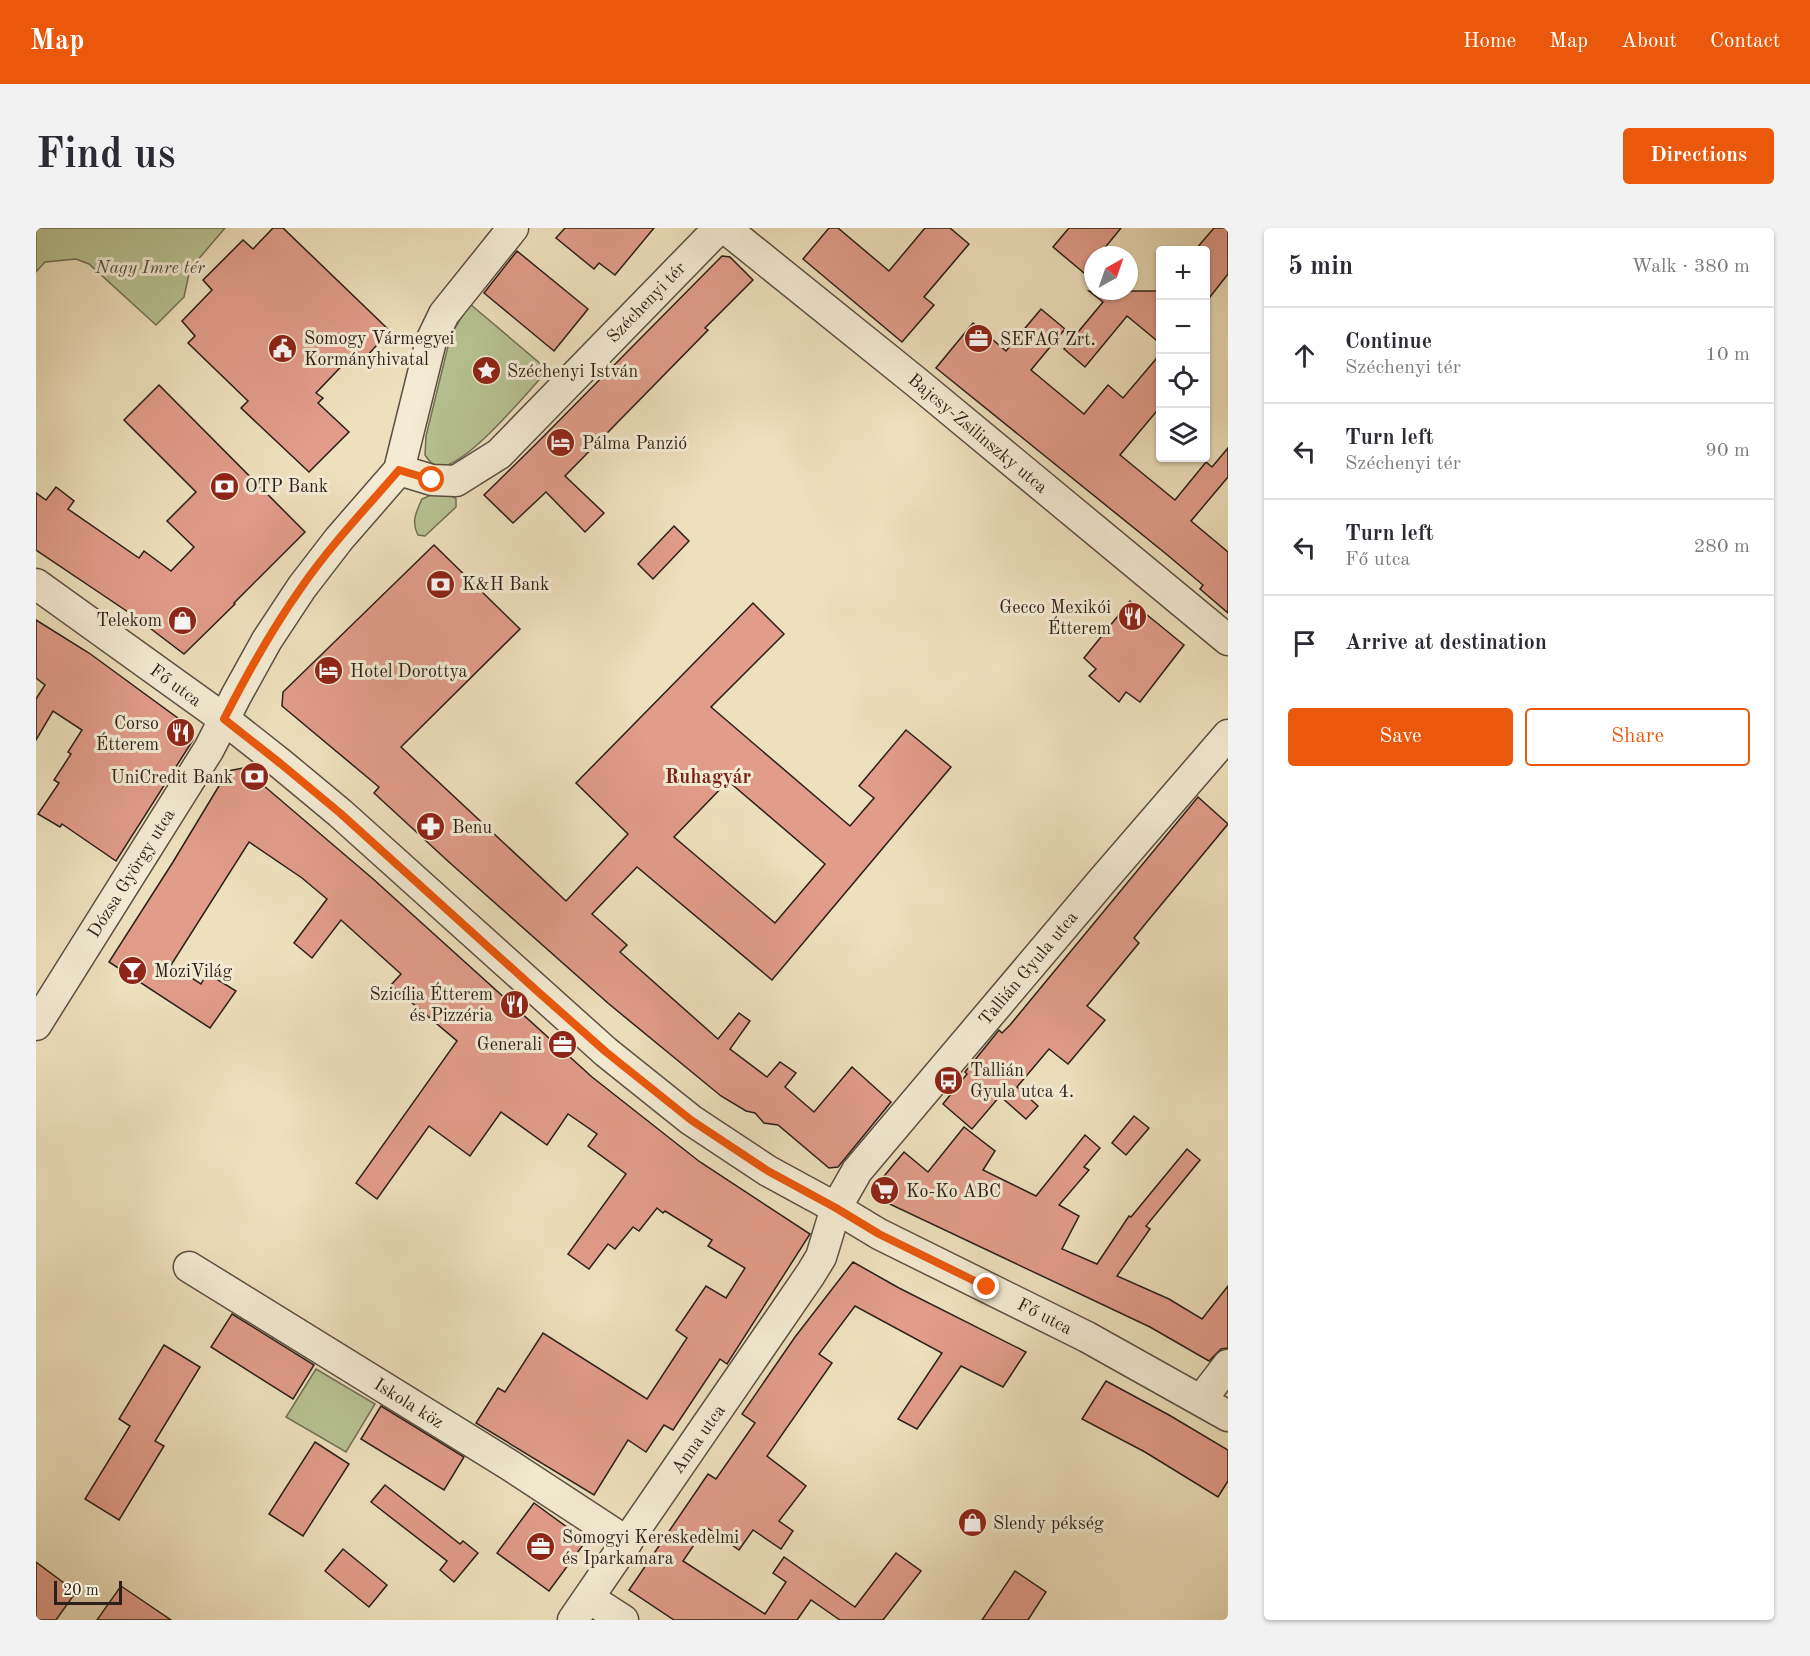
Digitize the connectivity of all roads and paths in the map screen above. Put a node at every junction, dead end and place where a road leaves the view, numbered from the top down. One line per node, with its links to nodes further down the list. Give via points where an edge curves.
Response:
1 (513, 228): 4 (street, via 444,314 432,341)
2 (719, 228): 4 (street, Széchenyi tér, via 499,454 456,481 432,480)
3 (725, 228): 6 (street, Bajcsy-Zsilinszky utca)
4 (399, 470): 7 (street, via 302,587 267,640)
5 (36, 584): 7 (street, Fő utca)
6 (1228, 640)
7 (224, 719): 9 (street, Dózsa György utca); 10 (street, Fő utca, via 340,813 589,1036 691,1120 768,1171)
8 (1228, 735): 10 (street, Tallián Gyula utca, via 857,1171)
9 (36, 1025)
10 (836, 1208): 11 (street, Fő utca); 12 (street, Anna utca)
11 (879, 1234): 12 (street, Anna utca, via 854,1234 838,1241); 15 (street, Fő utca, via 1077,1332)
12 (821, 1257): 17 (street, Anna utca)
13 (189, 1267): 17 (street, Iskola köz)
14 (1228, 1365): 15 (street)
15 (1201, 1400): 16 (street, Fő utca)
16 (1228, 1416)
17 (627, 1542): 18 (street, Anna utca)
18 (581, 1609): 19 (street)
19 (623, 1620)

